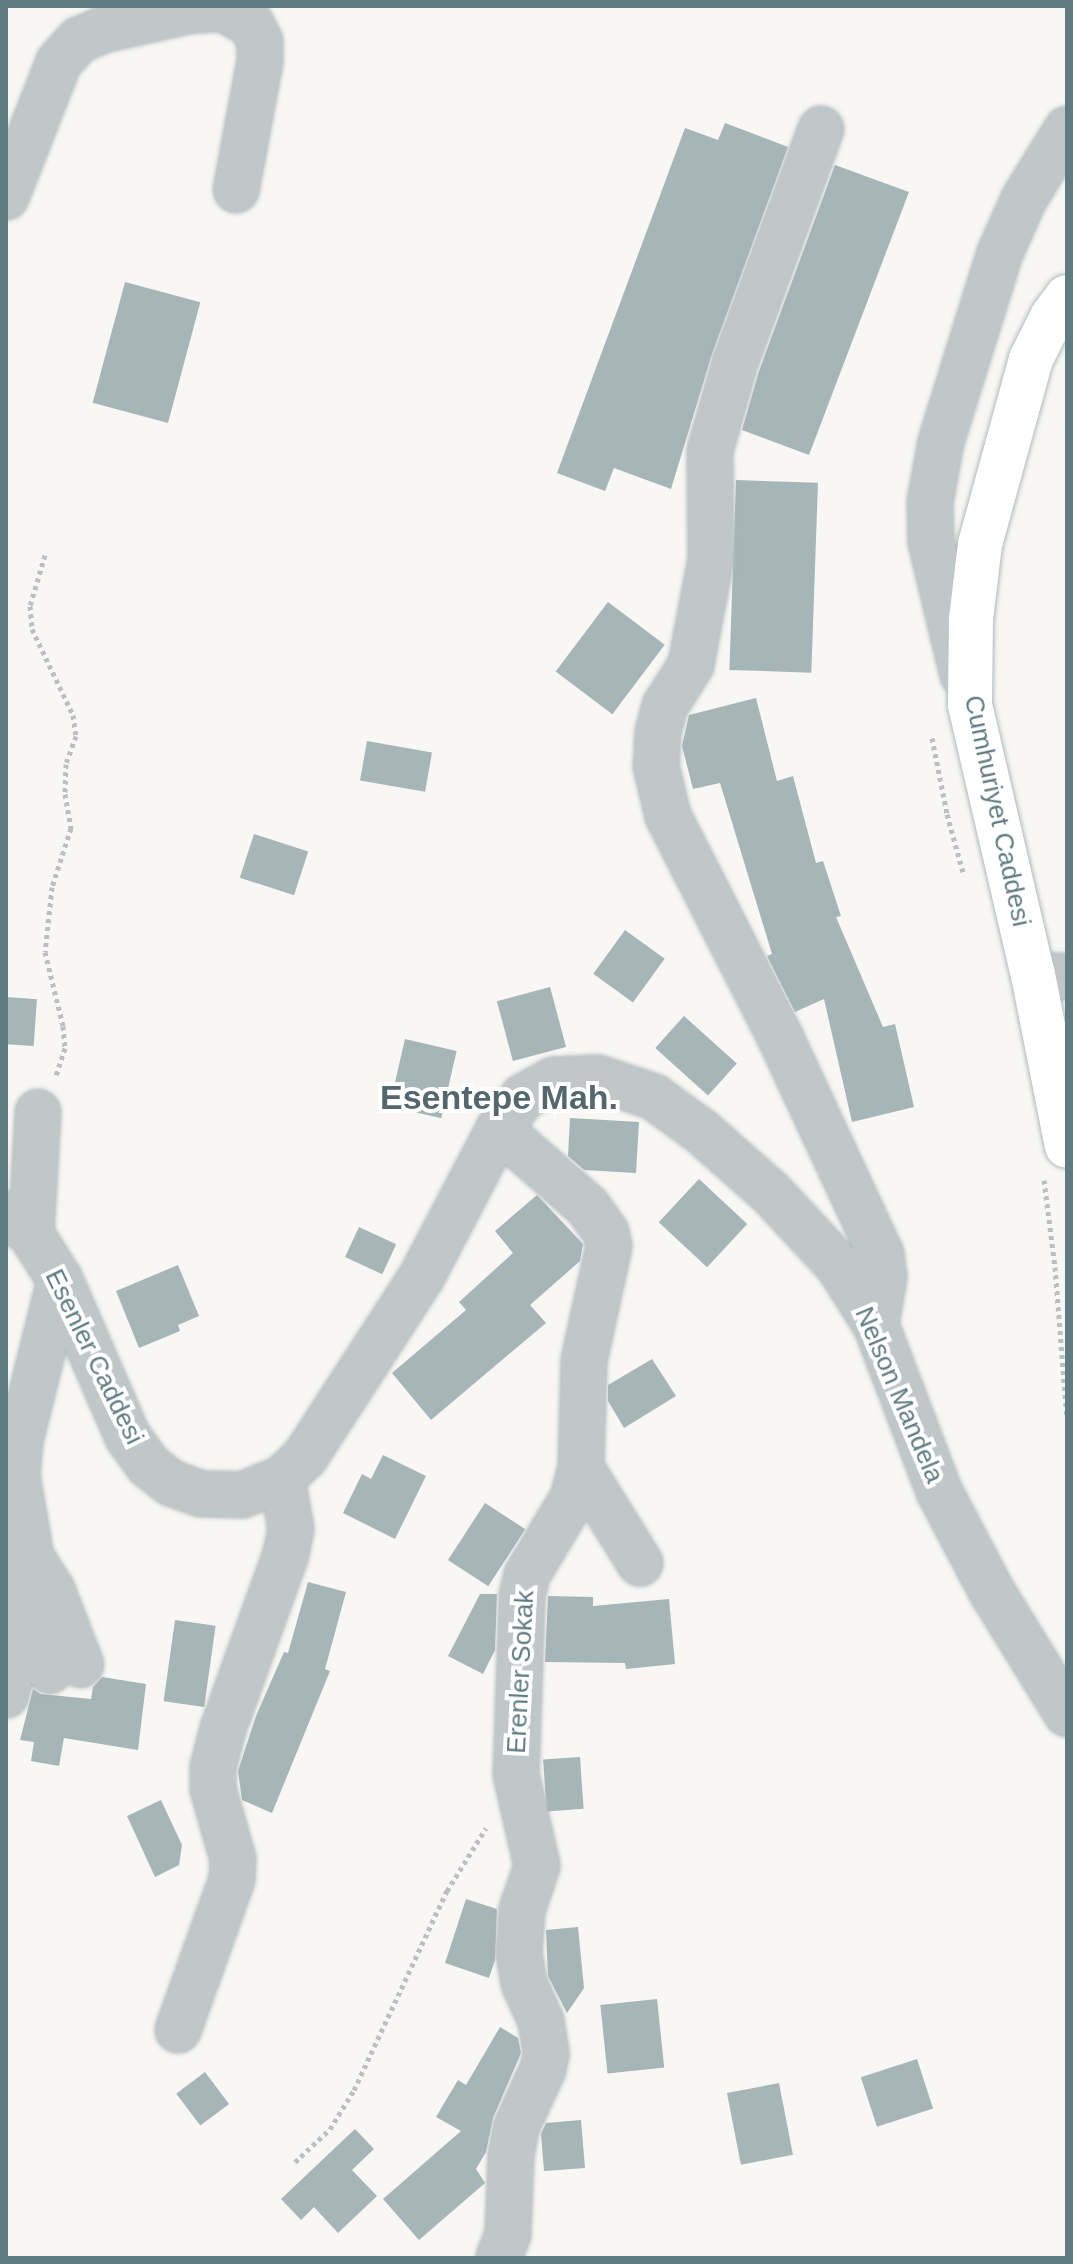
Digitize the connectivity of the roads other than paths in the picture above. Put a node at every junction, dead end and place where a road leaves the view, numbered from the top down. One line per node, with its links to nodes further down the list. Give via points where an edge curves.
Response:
1 (821, 129): 13 (street, via 735,363 710,451 711,559 691,665 665,706 656,766 674,827 881,1254 884,1277)
2 (1067, 129): 6 (street, via 1024,199 1000,253 941,442 930,502 931,542)
3 (236, 190): 4 (street, via 260,42 251,24 224,9 192,10 79,40 59,62)
4 (6, 197)
5 (1067, 297): 6 (main road, Cumhuriyet Caddesi, via 1031,359 980,544 971,620)
6 (970, 705): 7 (main road, Cumhuriyet Caddesi)
7 (1050, 976): 10 (main road, Cumhuriyet Caddesi)
8 (38, 1112): 11 (street)
9 (499, 1129): 13 (street, Nelson Mandela, via 523,1097 554,1080 598,1078 654,1097 771,1193 838,1265); 14 (street, Erenler Sokak, via 588,1207 606,1233 608,1263 584,1361); 15 (street, Nelson Mandela, via 421,1278 305,1457)
10 (1067, 1146)
11 (18, 1224): 12 (street, Esenler Caddesi)
12 (60, 1280): 15 (street, Esenler Caddesi, via 128,1437 148,1465 171,1483 201,1494 242,1495); 16 (street, via 20,1441 17,1476)
13 (876, 1325): 20 (street, Nelson Mandela, via 939,1491 992,1592)
14 (581, 1468): 17 (street); 22 (street, Erenler Sokak, via 573,1498 527,1575 517,1682 516,1774 537,1866 522,1910 519,1954 546,2054 516,2128 508,2234)
15 (282, 1479): 21 (street, via 291,1529 286,1554 213,1768 213,1789 233,1859 232,1879)
16 (31, 1557): 18 (street); 18 (street, via 52,1590 66,1668 45,1636)
17 (640, 1563)
18 (24, 1617): 19 (street)
19 (6, 1695)
20 (1067, 1714)
21 (178, 2030)
22 (499, 2258)

